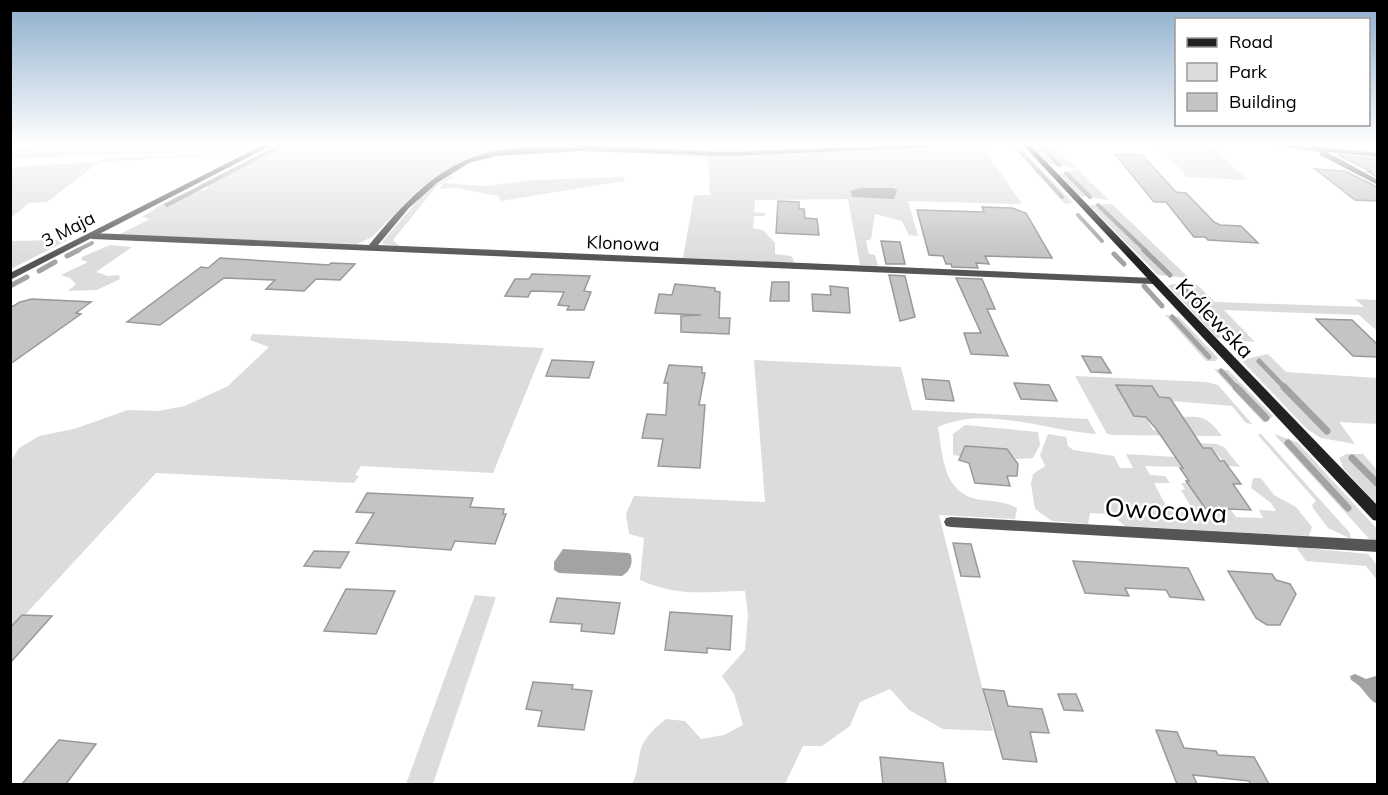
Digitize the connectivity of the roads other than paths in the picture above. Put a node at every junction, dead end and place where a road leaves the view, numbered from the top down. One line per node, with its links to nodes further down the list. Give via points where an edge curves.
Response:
1 (198, 182): 4 (street, 3 Maja)
2 (435, 182): 5 (street)
3 (1060, 182): 7 (main road, Królewska)
4 (92, 236): 5 (street, Klonowa); 6 (street, 3 Maja)
5 (370, 249): 7 (street, Klonowa)
6 (10, 277)
7 (1153, 281): 8 (main road, Królewska)
8 (1377, 516)
9 (951, 522): 10 (street, Owocowa)
10 (1377, 546)

